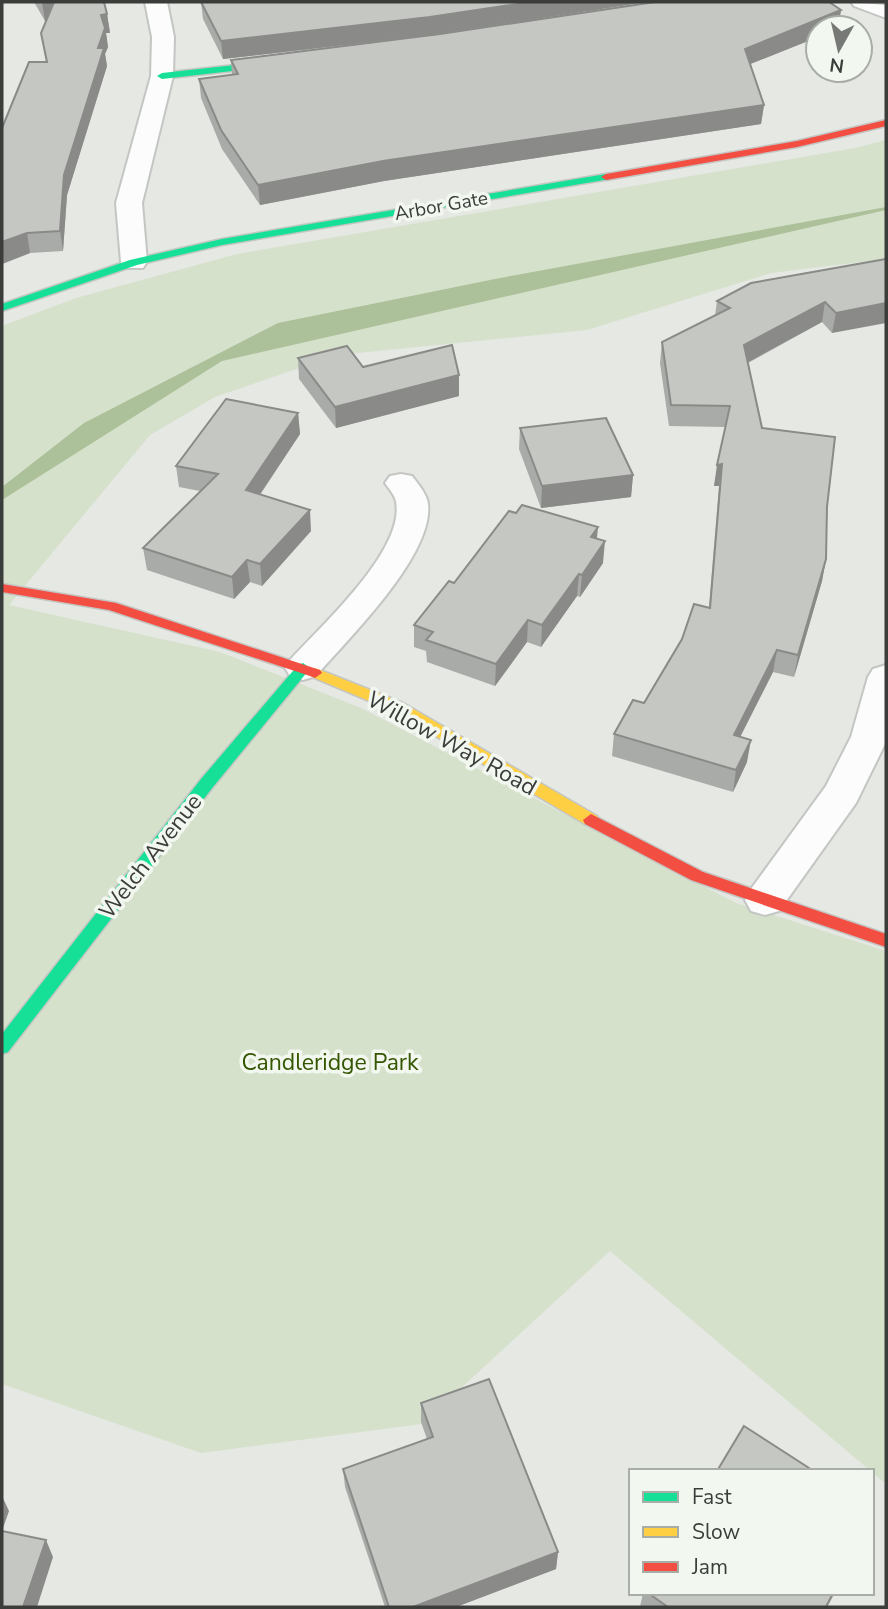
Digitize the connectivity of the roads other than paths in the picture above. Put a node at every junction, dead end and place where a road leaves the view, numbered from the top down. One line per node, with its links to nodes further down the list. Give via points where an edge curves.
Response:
1 (156, 2): 5 (street, via 163,37)
2 (861, 2): 3 (street)
3 (886, 12)
4 (303, 60): 5 (street)
5 (162, 76): 7 (street, via 129,203)
6 (886, 123): 7 (street, Arbor Gate, via 797,144 222,242)
7 (134, 262): 8 (street, Arbor Gate)
8 (2, 309)
9 (401, 483): 11 (street, via 412,502 412,524 398,557)
10 (2, 588): 11 (street, Willow Way Road, via 111,606)
11 (303, 668): 13 (street, Willow Way Road, via 398,707 558,802 697,876); 15 (street, Welch Avenue, via 207,783)
12 (886, 677): 13 (street, via 870,737 842,793)
13 (765, 900): 14 (street, Willow Way Road)
14 (886, 941)
15 (2, 1047)

